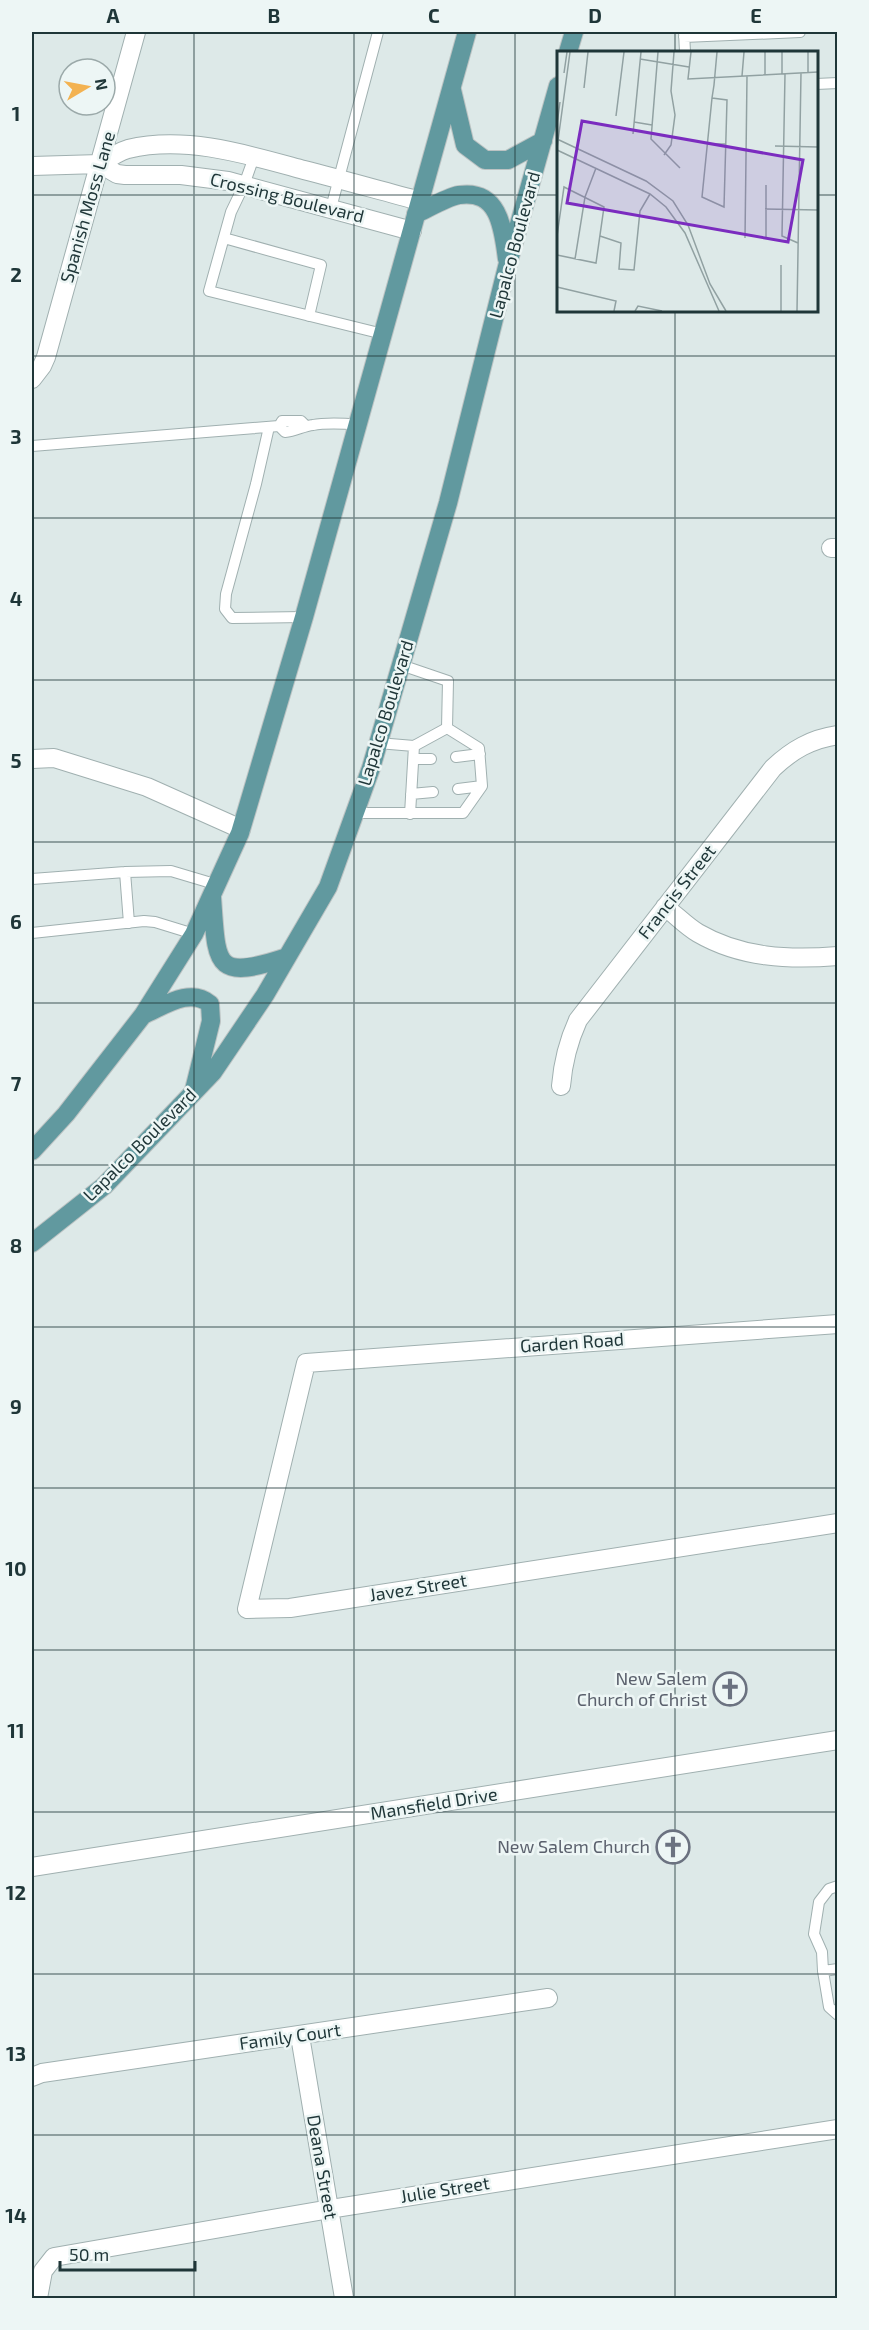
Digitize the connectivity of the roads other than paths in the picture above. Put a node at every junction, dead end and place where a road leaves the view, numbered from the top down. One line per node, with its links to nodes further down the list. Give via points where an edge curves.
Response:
1 (136, 32): 15 (street, Spanish Moss Lane)
2 (378, 32): 17 (lane)
3 (468, 32): 11 (main road)
4 (574, 32): 7 (main road)
5 (800, 32): 6 (lane)
6 (684, 34): 8 (lane)
7 (568, 51)
8 (685, 51)
9 (837, 83): 10 (lane)
10 (818, 84)
11 (452, 89): 13 (main road, via 465,145 485,160 508,160); 20 (main road)
12 (557, 90): 13 (main road, Lapalco Boulevard)
13 (543, 141): 22 (main road, Lapalco Boulevard)
14 (254, 157): 15 (street, Crossing Boulevard, via 202,147 164,146 124,151); 17 (street, Crossing Boulevard); 18 (lane)
15 (100, 164): 16 (street); 18 (street, Crossing Boulevard, via 117,174 181,175); 25 (street, Spanish Moss Lane, via 46,357)
16 (32, 166)
17 (339, 179): 19 (lane); 20 (street, Crossing Boulevard)
18 (244, 185): 19 (street, Crossing Boulevard); 21 (lane)
19 (331, 208): 20 (street, Crossing Boulevard)
20 (416, 215): 22 (main road, via 458,195 481,197 494,207 502,225); 24 (main road)
21 (224, 238): 23 (lane, via 321,265); 23 (lane, via 209,291)
22 (507, 267): 30 (main road, Lapalco Boulevard, via 448,503)
23 (309, 316): 24 (lane)
24 (383, 334): 26 (main road)
25 (32, 379)
26 (358, 424): 27 (lane, via 317,424 285,432); 29 (main road)
27 (274, 427): 28 (lane); 29 (lane, via 225,609 232,618)
28 (32, 446)
29 (304, 617): 46 (main road)
30 (401, 665): 31 (lane, via 448,681); 33 (main road, Lapalco Boulevard)
31 (447, 728): 34 (lane); 35 (lane, via 479,748)
32 (837, 735): 50 (street, Francis Street, via 806,743 773,768)
33 (378, 743): 34 (lane); 44 (main road, Lapalco Boulevard)
34 (414, 746): 38 (lane)
35 (480, 754): 36 (lane); 40 (lane)
36 (456, 757)
37 (32, 759): 46 (street, via 54,758 147,787)
38 (414, 759): 39 (lane); 43 (lane)
39 (431, 759)
40 (482, 786): 41 (lane); 45 (lane, via 463,813)
41 (459, 789)
42 (433, 792): 43 (lane)
43 (411, 794): 45 (lane)
44 (355, 813): 45 (lane); 54 (main road, Lapalco Boulevard, via 328,887)
45 (410, 814)
46 (241, 829): 49 (main road)
47 (124, 872): 48 (lane); 49 (lane, via 171,871); 51 (lane)
48 (32, 879)
49 (215, 890): 53 (main road); 54 (main road, via 216,948 224,963 235,970)
50 (665, 907): 55 (street, via 697,932 731,948 759,956); 57 (street, Francis Street, via 578,1020 562,1065)
51 (129, 923): 52 (lane); 53 (lane, via 155,922)
52 (32, 933)
53 (194, 934): 56 (main road)
54 (287, 957): 58 (main road, Lapalco Boulevard, via 213,1072)
55 (837, 957)
56 (143, 1015): 58 (main road, via 188,996 210,1004 211,1021); 59 (main road)
57 (561, 1086)
58 (193, 1092): 60 (main road, Lapalco Boulevard, via 104,1186)
59 (32, 1151)
60 (32, 1243)
61 (837, 1324): 62 (street, Garden Road)
62 (306, 1363): 63 (street, Javez Street, via 248,1609 290,1608)
63 (837, 1523)
64 (837, 1740): 65 (street, Mansfield Drive)
65 (32, 1867)
66 (837, 1886): 68 (lane, via 829,1889 819,1902 814,1934 822,1952)
67 (837, 1969): 68 (lane)
68 (823, 1971): 70 (lane, via 830,2007)
69 (548, 1998): 71 (street, Family Court)
70 (837, 2015)
71 (300, 2036): 72 (street, Family Court); 74 (street, Deana Street)
72 (32, 2077)
73 (837, 2129): 74 (street, Julie Street)
74 (330, 2209): 75 (street, Julie Street, via 54,2257 44,2271); 76 (street, Deana Street)
75 (39, 2298)
76 (344, 2298)

